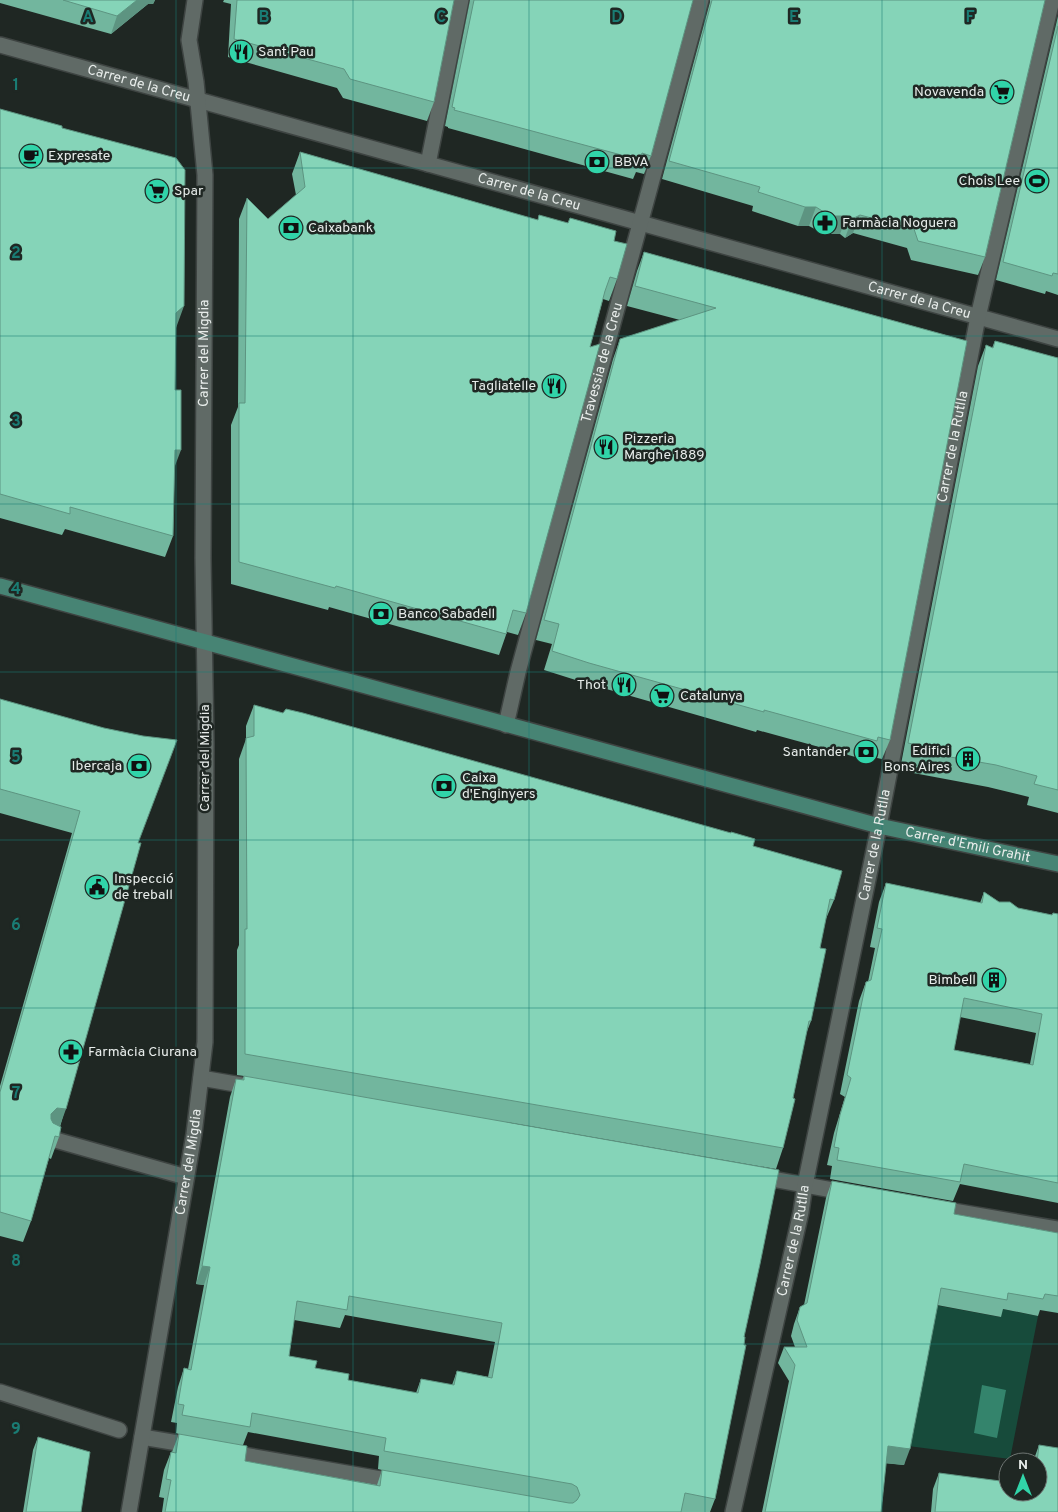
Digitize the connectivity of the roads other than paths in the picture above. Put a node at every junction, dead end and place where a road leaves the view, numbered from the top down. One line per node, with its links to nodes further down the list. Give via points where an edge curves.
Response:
1 (195, 0): 6 (street, Carrer del Migdia, via 189,40)
2 (460, 0): 7 (street)
3 (701, 0): 8 (street, Travessia de la Creu)
4 (1052, 0): 9 (street, Carrer de la Rutlla)
5 (0, 45): 6 (street, Carrer de la Creu)
6 (198, 100): 7 (street, Carrer de la Creu); 12 (street, Carrer del Migdia, via 205,174)
7 (428, 164): 8 (street, Carrer de la Creu)
8 (640, 224): 9 (street, Carrer de la Creu); 13 (street, Travessia de la Creu)
9 (978, 317): 10 (street, Carrer de la Creu); 14 (street, Carrer de la Rutlla)
10 (1058, 339)
11 (0, 586): 12 (main road, Carrer d'Emili Grahit)
12 (203, 642): 13 (main road, Carrer d'Emili Grahit); 16 (street, Carrer del Migdia, via 205,1042)
13 (506, 725): 14 (main road, Carrer d'Emili Grahit)
14 (879, 826): 15 (main road, Carrer d'Emili Grahit); 21 (street, Carrer de la Rutlla)
15 (1058, 864)
16 (201, 1078): 17 (street); 20 (street, Carrer del Migdia)
17 (266, 1089)
18 (52, 1139): 20 (street)
19 (744, 1174): 21 (street)
20 (186, 1177): 27 (street, Carrer del Migdia)
21 (805, 1185): 22 (street); 30 (street, Carrer de la Rutlla)
22 (866, 1196)
23 (924, 1206): 24 (street)
24 (1058, 1229)
25 (0, 1392): 26 (street)
26 (119, 1430)
27 (142, 1437): 28 (street); 29 (street, Carrer del Migdia)
28 (410, 1484)
29 (129, 1512)
30 (733, 1512)

